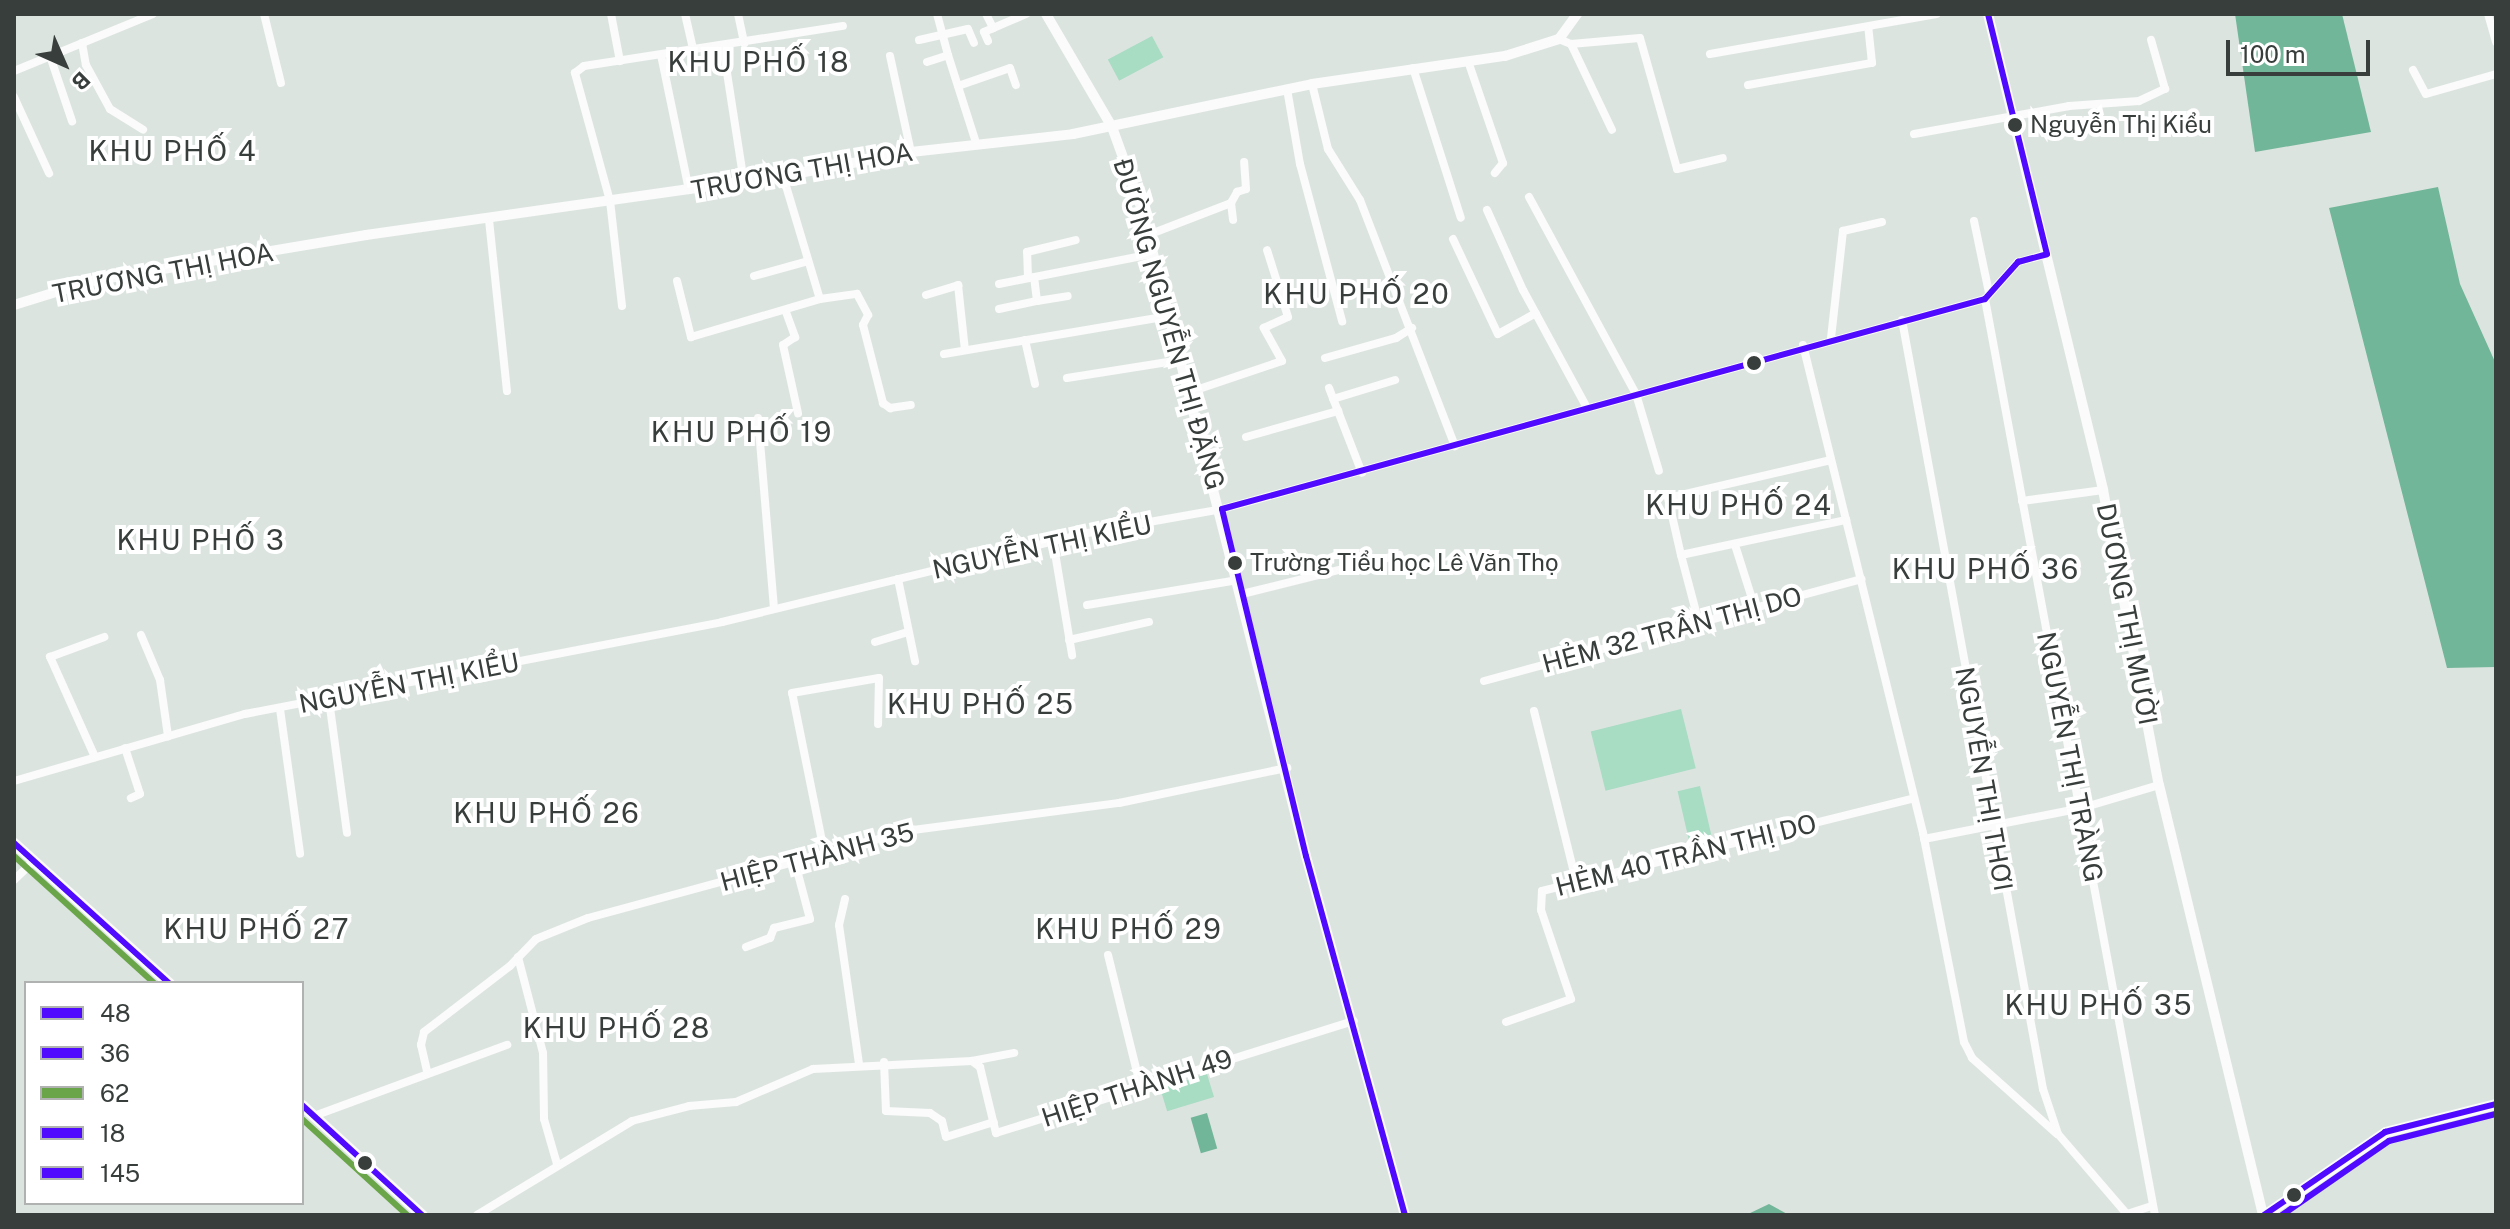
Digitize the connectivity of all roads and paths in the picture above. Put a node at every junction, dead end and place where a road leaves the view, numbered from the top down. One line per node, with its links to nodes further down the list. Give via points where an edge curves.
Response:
1 (153, 14): 23 (street)
2 (264, 14): 41 (street)
3 (611, 14): 34 (street)
4 (685, 14): 28 (street)
5 (738, 14): 24 (street)
6 (937, 14): 17 (street)
7 (986, 14): 16 (street)
8 (1026, 14): 16 (street)
9 (1577, 14): 18 (street)
10 (1936, 14): 15 (street)
11 (1988, 14): 48 (street, DƯƠNG THỊ MƯỜI)
12 (2488, 14): 19 (street)
13 (1048, 15): 50 (street, ĐƯỜNG NGUYỄN THỊ ĐẶNG)
14 (843, 26): 24 (street)
15 (1868, 27): 29 (street); 44 (street, via 1872,63)
16 (993, 28): 22 (street, via 984,32)
17 (943, 35): 20 (street); 25 (street, via 968,29); 31 (street)
18 (1559, 39): 26 (street); 35 (street, TRƯƠNG THỊ HOA)
19 (2496, 39)
20 (919, 40)
21 (2151, 40): 48 (street, via 2165,89 2158,93 2139,101)
22 (988, 41)
23 (82, 43): 32 (street); 51 (street, via 86,65 110,109)
24 (744, 43): 27 (street)
25 (974, 43)
26 (1571, 44): 52 (street); 56 (street, via 1640,38 1677,169)
27 (723, 47): 28 (street); 61 (street)
28 (693, 49): 30 (street)
29 (1710, 54)
30 (661, 55): 34 (street); 62 (street)
31 (948, 55): 36 (street); 45 (street)
32 (50, 56): 39 (street); 49 (street)
33 (890, 56): 55 (street)
34 (620, 61): 64 (street, via 584,66 575,73)
35 (1468, 61): 37 (street, TRƯƠNG THỊ HOA); 59 (street, via 1503,163)
36 (927, 62)
37 (1413, 68): 42 (street, TRƯƠNG THỊ HOA); 67 (street)
38 (2413, 70): 40 (street, via 2426,94)
39 (14, 71)
40 (2496, 74)
41 (281, 83)
42 (1312, 84): 46 (street, TRƯƠNG THỊ HOA); 96 (street, via 1328,149 1360,200)
43 (1016, 85): 45 (street, via 1010,68)
44 (1748, 85)
45 (958, 86): 54 (street)
46 (1287, 89): 50 (street, TRƯƠNG THỊ HOA); 95 (street, via 1300,164)
47 (14, 97): 58 (street)
48 (2016, 114): 53 (street); 77 (street, DƯƠNG THỊ MƯỜI)
49 (72, 121)
50 (1112, 127): 54 (street, TRƯƠNG THỊ HOA); 72 (street, ĐƯỜNG NGUYỄN THỊ ĐẶNG)
51 (143, 130)
52 (1612, 130)
53 (1914, 134)
54 (976, 143): 55 (street, TRƯƠNG THỊ HOA)
55 (911, 152): 60 (street, TRƯƠNG THỊ HOA)
56 (1723, 158)
57 (1244, 162): 65 (street, via 1246,189)
58 (49, 173)
59 (1495, 173)
60 (783, 176): 61 (street, TRƯƠNG THỊ HOA); 78 (street)
61 (744, 182): 62 (street, TRƯƠNG THỊ HOA)
62 (689, 190): 64 (street, TRƯƠNG THỊ HOA)
63 (1529, 197): 110 (street)
64 (610, 201): 68 (street, TRƯƠNG THỊ HOA); 89 (street)
65 (1231, 203): 69 (street); 72 (street)
66 (1487, 210): 92 (street)
67 (1461, 218)
68 (489, 220): 88 (street, TRƯƠNG THỊ HOA, via 395,230 91,281); 108 (street)
69 (1233, 220)
70 (1974, 221): 85 (street, NGUYỄN THỊ TRÀNG)
71 (1882, 222): 97 (street, via 1843,231)
72 (1148, 235): 76 (street, ĐƯỜNG NGUYỄN THỊ ĐẶNG)
73 (1453, 239): 92 (street, via 1498,334)
74 (1076, 240): 80 (street, via 1027,252)
75 (1267, 250): 109 (street, via 1288,317 1264,328 1282,361)
76 (1152, 254): 80 (street); 93 (street, ĐƯỜNG NGUYỄN THỊ ĐẶNG)
77 (2047, 254): 85 (street, via 2018,262); 122 (street, DƯƠNG THỊ MƯỜI)
78 (808, 261): 79 (street); 86 (street)
79 (754, 276)
80 (1031, 277): 82 (street); 87 (street)
81 (677, 281): 91 (street, via 689,337)
82 (999, 284)
83 (926, 295): 100 (street, via 958,285)
84 (1068, 296): 87 (street)
85 (1987, 296): 94 (street, NGUYỄN THỊ KIỂU); 123 (street, NGUYỄN THỊ TRÀNG)
86 (820, 299): 91 (street); 112 (street, via 857,294 868,315 863,325 883,403 890,408)
87 (1037, 301): 90 (street)
88 (14, 305)
89 (622, 306)
90 (999, 309)
91 (786, 312): 115 (street, via 795,337 783,345)
92 (1536, 313): 113 (street)
93 (1169, 316): 98 (street); 103 (street, ĐƯỜNG NGUYỄN THỊ ĐẶNG)
94 (1902, 320): 97 (street, NGUYỄN THỊ KIỂU); 160 (street, NGUYỄN THỊ THƠI)
95 (1342, 321)
96 (1412, 328): 102 (street, via 1396,338); 118 (street)
97 (1831, 338): 99 (street, NGUYỄN THỊ KIỂU)
98 (1025, 340): 100 (street); 106 (street)
99 (1803, 345): 110 (street, NGUYỄN THỊ KIỂU); 119 (street)
100 (965, 350): 101 (street)
101 (944, 354)
102 (1325, 358)
103 (1181, 360): 104 (street); 109 (street, ĐƯỜNG NGUYỄN THỊ ĐẶNG)
104 (1067, 378)
105 (1395, 380): 111 (street)
106 (1035, 384)
107 (1329, 388): 111 (street)
108 (507, 391)
109 (1190, 392): 124 (street, ĐƯỜNG NGUYỄN THỊ ĐẶNG)
110 (1636, 394): 113 (street, NGUYỄN THỊ KIỂU); 120 (street)
111 (1333, 399): 114 (street)
112 (911, 405)
113 (1587, 408): 118 (street, NGUYỄN THỊ KIỂU)
114 (1338, 411): 117 (street); 121 (street)
115 (798, 413)
116 (758, 418): 135 (street)
117 (1246, 437)
118 (1455, 446): 121 (street, NGUYỄN THỊ KIỂU)
119 (1831, 460): 125 (street); 129 (street, via 1668,498)
120 (1659, 471)
121 (1362, 473): 124 (street, NGUYỄN THỊ KIỂU)
122 (2103, 490): 123 (street); 156 (street, DƯƠNG THỊ MƯỜI)
123 (2022, 501): 159 (street, NGUYỄN THỊ TRÀNG)
124 (1222, 509): 126 (street, NGUYỄN THỊ KIỂU); 132 (street, ĐƯỜNG NGUYỄN THỊ ĐẶNG)
125 (1846, 520): 127 (street); 131 (street)
126 (1053, 541): 130 (street, NGUYỄN THỊ KIỂU); 142 (street)
127 (1735, 545): 129 (street); 136 (street)
128 (1399, 555): 133 (street)
129 (1681, 555): 138 (street)
130 (898, 579): 135 (street, NGUYỄN THỊ KIỂU); 139 (street)
131 (1861, 579): 136 (street, HẺM 32 TRẦN THỊ DO); 158 (street)
132 (1239, 580): 133 (street, ĐƯỜNG NGUYỄN THỊ ĐẶNG); 134 (street)
133 (1242, 594): 154 (street, ĐƯỜNG NGUYỄN THỊ ĐẶNG)
134 (1087, 605)
135 (774, 608): 147 (street, NGUYỄN THỊ KIỂU)
136 (1755, 608): 138 (street, HẺM 32 TRẦN THỊ DO)
137 (1149, 622): 142 (street)
138 (1699, 623): 146 (street, HẺM 32 TRẦN THỊ DO)
139 (908, 632): 143 (street); 145 (street)
140 (141, 635): 151 (street, via 160,680)
141 (104, 637): 153 (street, via 50,657)
142 (1069, 640): 144 (street)
143 (875, 642)
144 (1072, 655)
145 (915, 661)
146 (1484, 681)
147 (329, 700): 148 (street, NGUYỄN THỊ KIỂU); 161 (street)
148 (280, 709): 151 (street, NGUYỄN THỊ KIỂU); 165 (street)
149 (1534, 711): 169 (street)
150 (878, 724): 164 (street, via 879,678 792,693)
151 (168, 736): 152 (street, NGUYỄN THỊ KIỂU)
152 (125, 748): 153 (street, NGUYỄN THỊ KIỂU); 157 (street, via 140,794)
153 (95, 757): 155 (street, NGUYỄN THỊ KIỂU)
154 (1287, 768): 164 (street, HIỆP THÀNH 35, via 1119,803 943,823); 175 (street, ĐƯỜNG NGUYỄN THỊ ĐẶNG)
155 (14, 781)
156 (2159, 785): 159 (street); 195 (street, DƯƠNG THỊ MƯỜI)
157 (131, 798)
158 (1914, 798): 162 (street); 169 (street, HẺM 40 TRẦN THỊ DO)
159 (2082, 808): 160 (street); 190 (street, NGUYỄN THỊ TRÀNG)
160 (1993, 826): 162 (street); 188 (street, NGUYỄN THỊ THƠI, via 2032,1042)
161 (347, 833)
162 (1924, 839): 188 (street, via 1964,1042 1972,1058)
163 (14, 843): 167 (main road)
164 (824, 851): 166 (street, HIỆP THÀNH 35)
165 (300, 854)
166 (794, 859): 171 (street, via 810,919 774,928 770,938); 173 (street, HIỆP THÀNH 35, via 588,918 536,939)
167 (34, 861): 168 (street); 174 (main road)
168 (14, 880)
169 (1576, 881): 176 (street, HẺM 40 TRẦN THỊ DO, via 1542,891 1541,910 1571,999)
170 (845, 899): 181 (street, via 839,925)
171 (746, 947)
172 (1108, 955): 183 (street)
173 (518, 957): 182 (street, HIỆP THÀNH 35, via 424,1032); 189 (street, via 543,1053 544,1119)
174 (167, 981)
175 (1354, 1021): 183 (street, HIỆP THÀNH 49); 194 (street, ĐƯỜNG NGUYỄN THỊ ĐẶNG)
176 (1506, 1022)
177 (507, 1045): 182 (street)
178 (1014, 1053): 179 (street)
179 (972, 1061): 180 (street); 187 (street, via 980,1067)
180 (884, 1062): 181 (street); 187 (street, via 886,1111 930,1113 942,1121 946,1137)
181 (859, 1063): 189 (street, via 813,1069 736,1102 689,1106 632,1121)
182 (427, 1071): 186 (street)
183 (1141, 1088): 187 (street, HIỆP THÀNH 49, via 996,1133)
184 (2496, 1104): 195 (main road, via 2385,1132)
185 (304, 1107): 186 (main road)
186 (314, 1116): 192 (main road)
187 (994, 1122)
188 (2058, 1134): 191 (street, NGUYỄN THỊ THƠI)
189 (557, 1164): 193 (street)
190 (2154, 1210): 191 (street)
191 (2124, 1214)
192 (422, 1215)
193 (477, 1215)
194 (1405, 1215)
195 (2263, 1215)

